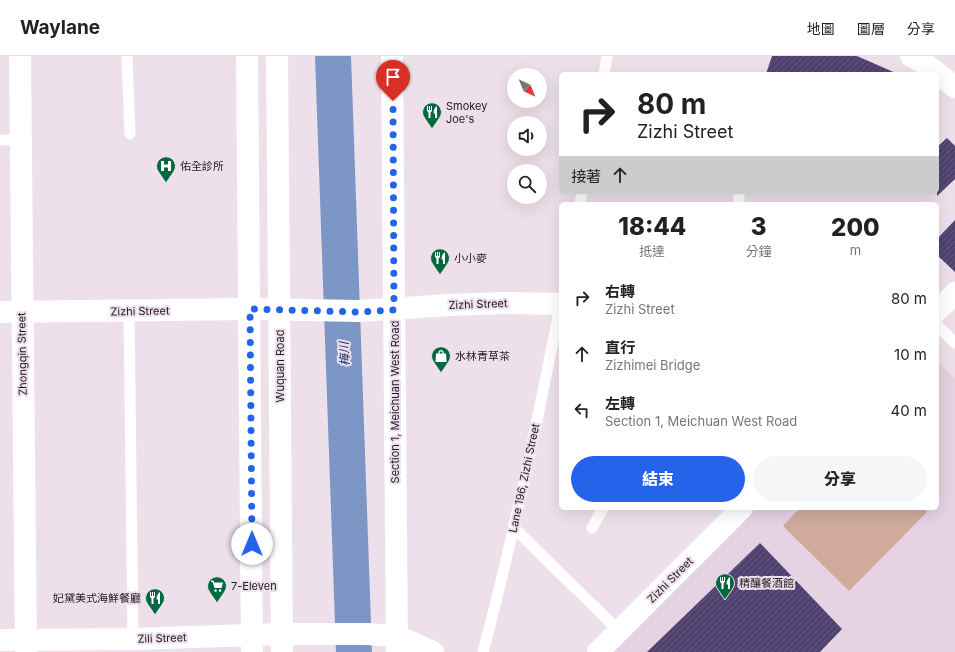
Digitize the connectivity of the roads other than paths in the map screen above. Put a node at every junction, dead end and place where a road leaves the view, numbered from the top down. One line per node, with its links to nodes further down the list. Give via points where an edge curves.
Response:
1 (20, 56): 13 (street, Zhongqin Street)
2 (126, 56): 12 (lane)
3 (247, 56): 16 (street)
4 (277, 56): 20 (street, Wuquan Road)
5 (392, 56): 18 (street, Section 1, Meichuan West Road)
6 (607, 56): 8 (lane)
7 (911, 56): 9 (street)
8 (604, 72)
9 (936, 72)
10 (939, 74): 11 (street)
11 (955, 86)
12 (130, 134)
13 (10, 140): 22 (street, Zhongqin Street)
14 (955, 293): 17 (street)
15 (559, 302): 18 (street, Zizhi Street, via 449,305)
16 (250, 309): 19 (street, Zizhi Street); 20 (street, Zizhi Street); 33 (street)
17 (939, 309)
18 (394, 310): 20 (street, Zizhi Street); 35 (street, Section 1, Meichuan West Road)
19 (129, 311): 22 (street, Zizhi Street); 31 (lane)
20 (280, 311): 34 (street, Wuquan Road)
21 (0, 312): 22 (street, Zizhi Street)
22 (22, 312): 36 (street, Zhongqin Street)
23 (559, 312): 28 (lane, Lane 196, Zizhi Street)
24 (939, 327): 25 (lane)
25 (955, 343)
26 (602, 510): 29 (lane)
27 (740, 510): 30 (street, Zizhi Street)
28 (514, 528): 30 (lane); 38 (lane, Lane 196, Zizhi Street)
29 (592, 528)
30 (619, 631): 39 (street, Zizhi Street)
31 (133, 639): 33 (street, Zili Street); 36 (street, Zili Street)
32 (0, 640): 36 (street, Zili Street)
33 (252, 643): 34 (street, Zili Street)
34 (282, 643): 35 (street, Zili Street, via 324,634 367,634)
35 (397, 644): 37 (street)
36 (26, 646)
37 (433, 652)
38 (483, 652)
39 (598, 652)

